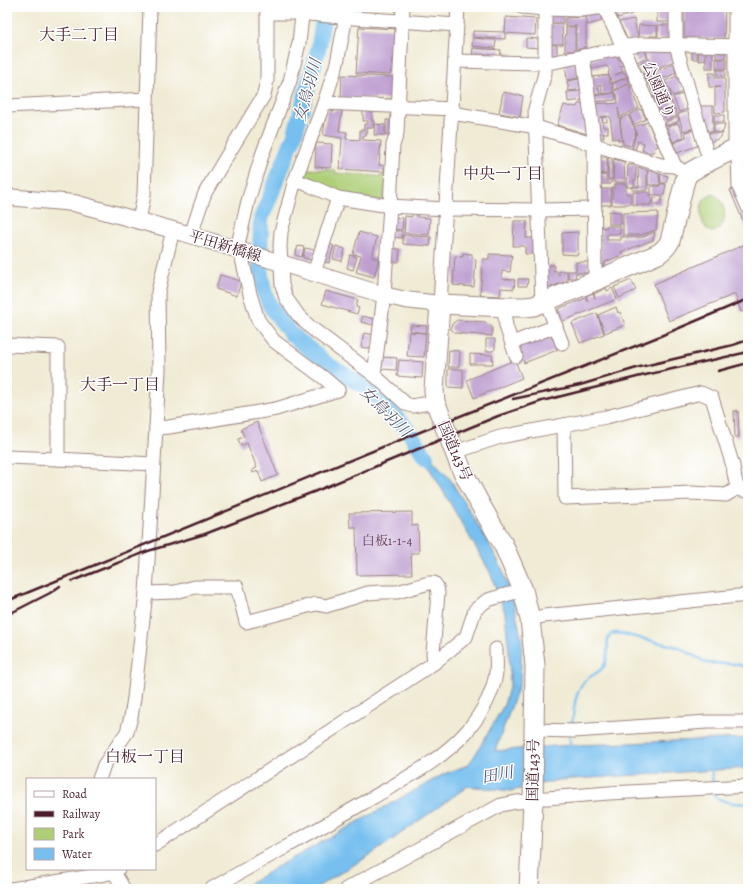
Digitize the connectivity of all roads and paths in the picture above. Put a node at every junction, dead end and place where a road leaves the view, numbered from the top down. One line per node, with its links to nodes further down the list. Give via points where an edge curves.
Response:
1 (150, 7): 21 (street)
2 (403, 7): 13 (street)
3 (458, 7): 14 (street)
4 (522, 7): 9 (street)
5 (604, 7): 9 (street, via 581,10); 17 (street, 公園通り)
6 (676, 7): 15 (street)
7 (738, 7): 16 (highway)
8 (745, 7): 16 (highway)
9 (544, 9): 20 (street)
10 (267, 10): 11 (street); 41 (street, via 267,80 264,95 205,193)
11 (305, 11): 12 (street); 42 (street, via 290,81 248,201)
12 (342, 14): 13 (street); 22 (street, via 344,27 337,63)
13 (402, 22): 14 (street); 24 (street)
14 (458, 24): 19 (street)
15 (676, 45): 16 (street); 17 (street, via 642,44); 29 (street)
16 (744, 46): 28 (highway)
17 (623, 47): 18 (street); 30 (street, 公園通り)
18 (583, 56): 20 (street); 27 (street)
19 (455, 61): 20 (street); 25 (street)
20 (545, 63): 26 (street, via 545,73 535,109)
21 (147, 99): 23 (street); 39 (street, via 144,195)
22 (324, 103): 24 (street); 31 (street)
23 (7, 106)
24 (397, 106): 25 (street); 34 (street, via 397,133 392,145)
25 (453, 111): 26 (street); 37 (street)
26 (536, 127): 27 (street); 38 (street)
27 (594, 145): 30 (street, via 661,165); 36 (street)
28 (744, 147): 30 (highway); 35 (street, via 739,187)
29 (706, 150)
30 (684, 176): 45 (highway, via 670,241 664,250)
31 (295, 180): 33 (street); 43 (street, via 281,232)
32 (7, 197): 39 (main road, 平田新橋線, via 74,203)
33 (338, 198): 34 (street); 44 (street)
34 (390, 206): 37 (street); 46 (street)
35 (748, 207)
36 (595, 209): 38 (street); 45 (street)
37 (446, 210): 38 (street); 48 (street)
38 (539, 210): 47 (street)
39 (139, 221): 40 (main road, 平田新橋線)
40 (173, 230): 41 (main road, 平田新橋線); 58 (street, via 158,292)
41 (191, 235): 42 (main road, 平田新橋線)
42 (241, 251): 43 (main road, 平田新橋線); 58 (street, via 258,320 274,342 338,390 276,409)
43 (278, 262): 44 (main road, 平田新橋線); 55 (street, via 286,298 298,315)
44 (314, 274): 46 (main road, 平田新橋線)
45 (595, 281): 47 (highway)
46 (384, 295): 48 (main road, 平田新橋線); 55 (street)
47 (544, 302): 49 (highway, via 534,306); 50 (street)
48 (440, 304): 49 (highway); 56 (highway, 国道143号)
49 (507, 307): 51 (street, via 505,318)
50 (556, 326): 51 (street); 52 (street)
51 (512, 343): 54 (street)
52 (562, 343)
53 (7, 345): 61 (street, via 58,347)
54 (516, 356)
55 (374, 375): 56 (street, via 406,404 412,406)
56 (435, 402): 59 (highway, 国道143号)
57 (564, 425): 59 (street, via 500,437); 63 (street, via 701,393 712,398 735,478); 63 (street, via 565,498 692,493 726,495)
58 (156, 428): 62 (street)
59 (455, 452): 64 (highway, 国道143号, via 461,468 503,544)
60 (7, 457): 61 (street)
61 (58, 459): 62 (street)
62 (153, 464): 65 (street)
63 (743, 490)
64 (519, 591): 67 (highway, 国道143号); 69 (street, via 486,601 475,610 466,637)
65 (146, 593): 69 (street, via 175,592 195,587 238,587 246,622 316,604 326,606 368,593 396,592 434,583 438,593); 72 (street, via 129,725 123,739 104,765)
66 (748, 594): 67 (street)
67 (530, 619): 71 (highway, 国道143号, via 535,665)
68 (496, 649): 79 (street, via 496,672 488,700 469,729 445,752 417,772 346,814)
69 (434, 663): 75 (street)
70 (748, 722): 71 (street)
71 (534, 732): 74 (highway, 国道143号)
72 (99, 778)
73 (748, 786): 74 (street)
74 (533, 798): 80 (street, via 501,805); 81 (highway, 国道143号)
75 (156, 844)
76 (115, 870): 77 (street, via 105,874); 78 (street)
77 (11, 889)
78 (124, 889)
79 (211, 889)
80 (346, 889)
81 (529, 889)

